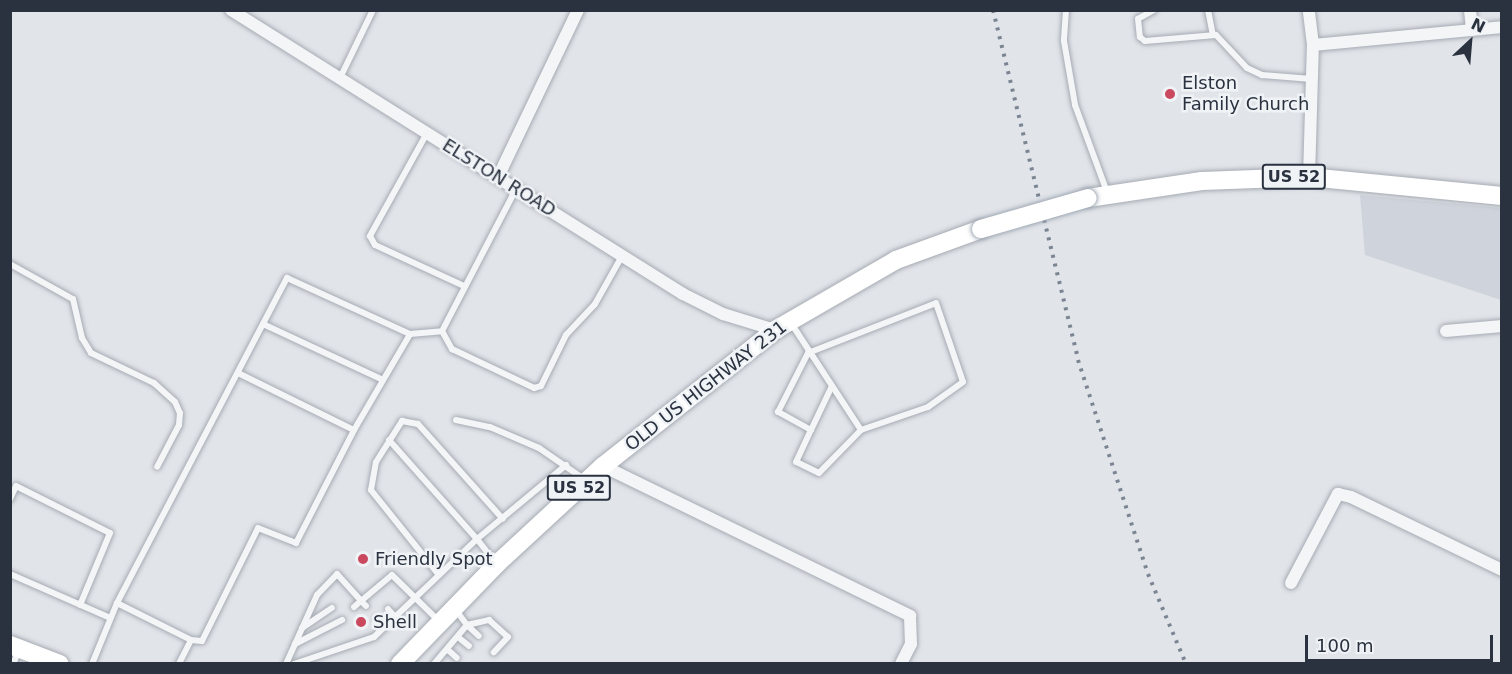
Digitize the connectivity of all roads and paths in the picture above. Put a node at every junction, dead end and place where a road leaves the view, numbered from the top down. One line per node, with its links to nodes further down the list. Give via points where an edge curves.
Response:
1 (231, 10): 13 (street, ELSTON ROAD)
2 (373, 10): 13 (lane)
3 (578, 10): 16 (street)
4 (1066, 10): 19 (lane, via 1064,41 1075,105)
5 (1154, 10): 11 (lane, via 1138,19 1140,37 1145,41)
6 (1208, 10): 11 (lane)
7 (1310, 10): 12 (street)
8 (1470, 10): 10 (street)
9 (1502, 27): 10 (street)
10 (1472, 30): 12 (street)
11 (1213, 35): 14 (lane, via 1223,39 1247,68 1262,75)
12 (1313, 45): 14 (street)
13 (340, 78): 15 (street, ELSTON ROAD)
14 (1313, 80): 17 (street)
15 (427, 133): 16 (street, ELSTON ROAD); 23 (lane, via 370,236 375,244)
16 (498, 177): 18 (street, ELSTON ROAD)
17 (1309, 177): 19 (main road, OLD US HIGHWAY 231 / US 52, via 1202,181); 20 (main road, OLD US HIGHWAY 231 / US 52)
18 (516, 189): 21 (street, ELSTON ROAD); 23 (lane)
19 (1108, 194): 25 (main road, OLD US HIGHWAY 231 / US 52, bridge, via 981,229 896,260)
20 (1502, 196)
21 (622, 256): 25 (street, ELSTON ROAD, via 699,303); 27 (lane, via 595,304 566,335 541,386 534,388 453,349)
22 (10, 264): 41 (lane, via 73,299 82,338 91,353 154,383 175,402 180,413 179,425)
23 (464, 286): 27 (lane)
24 (263, 324): 29 (lane, via 287,278); 31 (lane); 32 (lane)
25 (782, 326): 30 (lane); 40 (main road, OLD US HIGHWAY 231 / US 52)
26 (1502, 326): 28 (street)
27 (442, 331): 29 (lane)
28 (1446, 331)
29 (410, 334): 32 (lane)
30 (808, 352): 33 (lane); 36 (lane, via 777,412); 37 (lane, via 936,303 963,382 928,407)
31 (238, 373): 35 (lane); 54 (lane)
32 (383, 380): 35 (lane)
33 (831, 388): 36 (lane); 37 (lane)
34 (456, 420): 39 (lane, via 510,434)
35 (354, 430): 71 (lane, via 296,543 258,528 202,640)
36 (811, 430): 37 (lane, via 796,462 819,473)
37 (861, 430)
38 (389, 440): 44 (lane, via 402,421 418,424); 45 (lane); 49 (lane, via 371,473 371,490)
39 (566, 465): 42 (lane); 44 (lane)
40 (603, 466): 42 (main road, OLD US HIGHWAY 231 / US 52); 85 (street, via 910,616 911,644)
41 (157, 467)
42 (586, 482): 46 (main road, OLD US HIGHWAY 231 / US 52)
43 (10, 499): 55 (lane, via 16,486 110,533)
44 (503, 519): 45 (lane)
45 (477, 539): 46 (lane); 49 (lane)
46 (496, 564): 57 (main road, OLD US HIGHWAY 231 / US 52)
47 (1502, 570): 50 (street, via 1351,497 1338,495)
48 (10, 574): 55 (lane)
49 (439, 575): 53 (lane)
50 (1291, 582)
51 (350, 590): 52 (lane); 56 (lane); 67 (lane, via 337,574 317,595)
52 (344, 596)
53 (415, 597): 56 (lane, via 392,575); 61 (lane); 65 (lane)
54 (117, 603): 62 (lane); 71 (lane)
55 (80, 604): 62 (lane)
56 (363, 604): 58 (lane)
57 (453, 606): 65 (main road, OLD US HIGHWAY 231 / US 52); 66 (lane)
58 (354, 607)
59 (332, 608): 67 (lane)
60 (388, 609): 61 (lane)
61 (395, 617): 68 (lane)
62 (110, 618): 80 (lane)
63 (377, 619): 68 (lane)
64 (342, 620): 72 (lane)
65 (439, 621): 78 (main road, OLD US HIGHWAY 231 / US 52)
66 (467, 625): 69 (lane); 70 (lane); 75 (lane, via 489,620 508,637)
67 (302, 628): 72 (lane)
68 (384, 628): 83 (lane, via 374,637)
69 (479, 636)
70 (458, 637): 73 (lane); 74 (lane)
71 (191, 640): 81 (lane)
72 (295, 644): 82 (lane)
73 (469, 646)
74 (447, 649): 77 (lane); 84 (lane)
75 (494, 650)
76 (14, 652): 79 (main road)
77 (457, 658)
78 (408, 661)
79 (54, 662)
80 (92, 663)
81 (179, 663)
82 (286, 663)
83 (294, 663)
84 (434, 663)
85 (901, 663)

